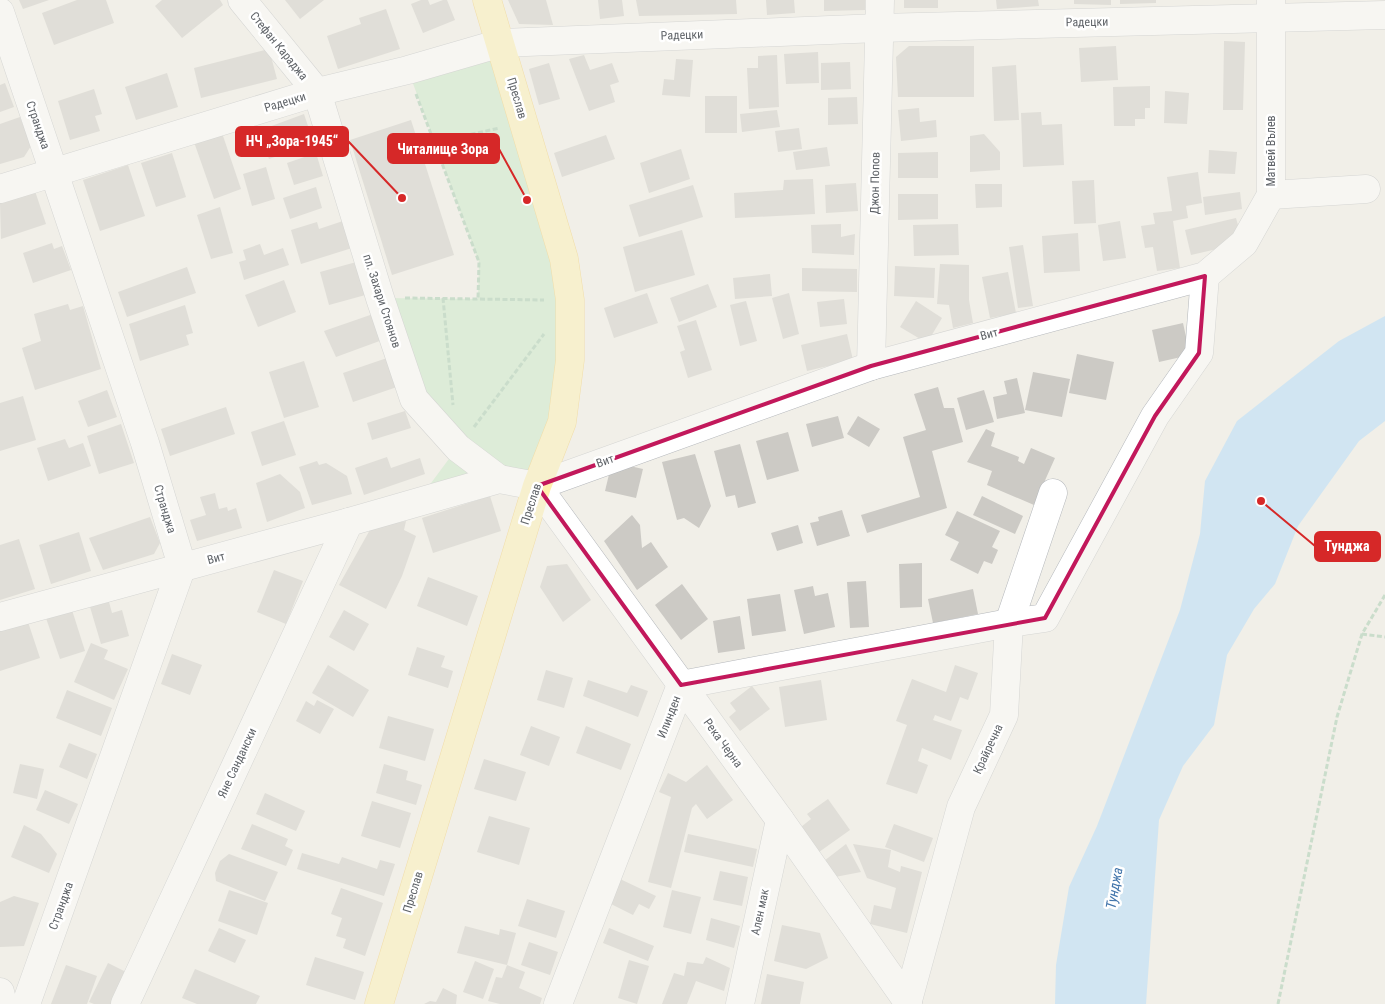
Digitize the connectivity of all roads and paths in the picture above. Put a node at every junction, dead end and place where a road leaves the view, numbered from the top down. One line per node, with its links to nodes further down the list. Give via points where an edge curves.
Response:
1 (242, 0): 10 (street, Стефан Караджа)
2 (487, 0): 8 (main road, Преслав)
3 (880, 0): 7 (street, Джон Попов)
4 (1271, 9): 6 (street, Радецки); 7 (street, Радецки); 16 (street, Матвей Вълев)
5 (0, 12): 13 (street, Странджа)
6 (1385, 15)
7 (879, 28): 8 (street, Радецки); 23 (street, Джон Попов)
8 (501, 43): 9 (street, Радецки); 11 (main road, Преслав)
9 (408, 70): 10 (street, Радецки); 12 (path)
10 (316, 92): 13 (street, Радецки); 18 (street, пл. Захари Стоянов)
11 (525, 123): 12 (path); 21 (main road, Преслав, via 564,259)
12 (434, 142): 20 (path, via 480,262)
13 (54, 172): 14 (street, Радецки); 30 (street, Странджа, via 145,443)
14 (0, 189)
15 (1366, 189): 16 (street)
16 (1271, 195): 17 (street, Матвей Вълев, via 1244,243)
17 (1205, 276): 23 (street, Вит); 33 (street, Илинден, via 1199,353 1155,416 1045,618)
18 (380, 298): 19 (path); 25 (street, пл. Захари Стоянов, via 414,398)
19 (443, 298): 20 (path); 24 (path)
20 (478, 299): 21 (path)
21 (570, 300): 27 (main road, Преслав, via 570,360 562,422)
22 (546, 331): 25 (path)
23 (871, 366): 27 (street, Вит)
24 (454, 411)
25 (458, 448): 26 (street, пл. Захари Стоянов)
26 (498, 479): 27 (street, Вит); 29 (street, Вит)
27 (537, 486): 36 (street, Река Черна); 43 (main road, Преслав)
28 (1054, 493): 33 (street, Крайречна)
29 (349, 522): 30 (street, Вит); 42 (street, Яне Сандански)
30 (182, 566): 32 (street, Вит); 41 (street, Странджа)
31 (1385, 595): 34 (path)
32 (0, 617)
33 (1009, 623): 36 (street, Илинден); 39 (street, Крайречна, via 1004,715 961,807)
34 (1362, 634): 35 (path); 46 (path, via 1336,717)
35 (1385, 636)
36 (681, 685): 37 (street, Река Черна); 44 (street, Илинден)
37 (780, 820): 39 (street, Река Черна); 45 (street, Ален мак)
38 (0, 992): 40 (street)
39 (908, 1003)
40 (3, 1004)
41 (26, 1004)
42 (125, 1004)
43 (379, 1004)
44 (558, 1004)
45 (740, 1004)
46 (1278, 1004)

